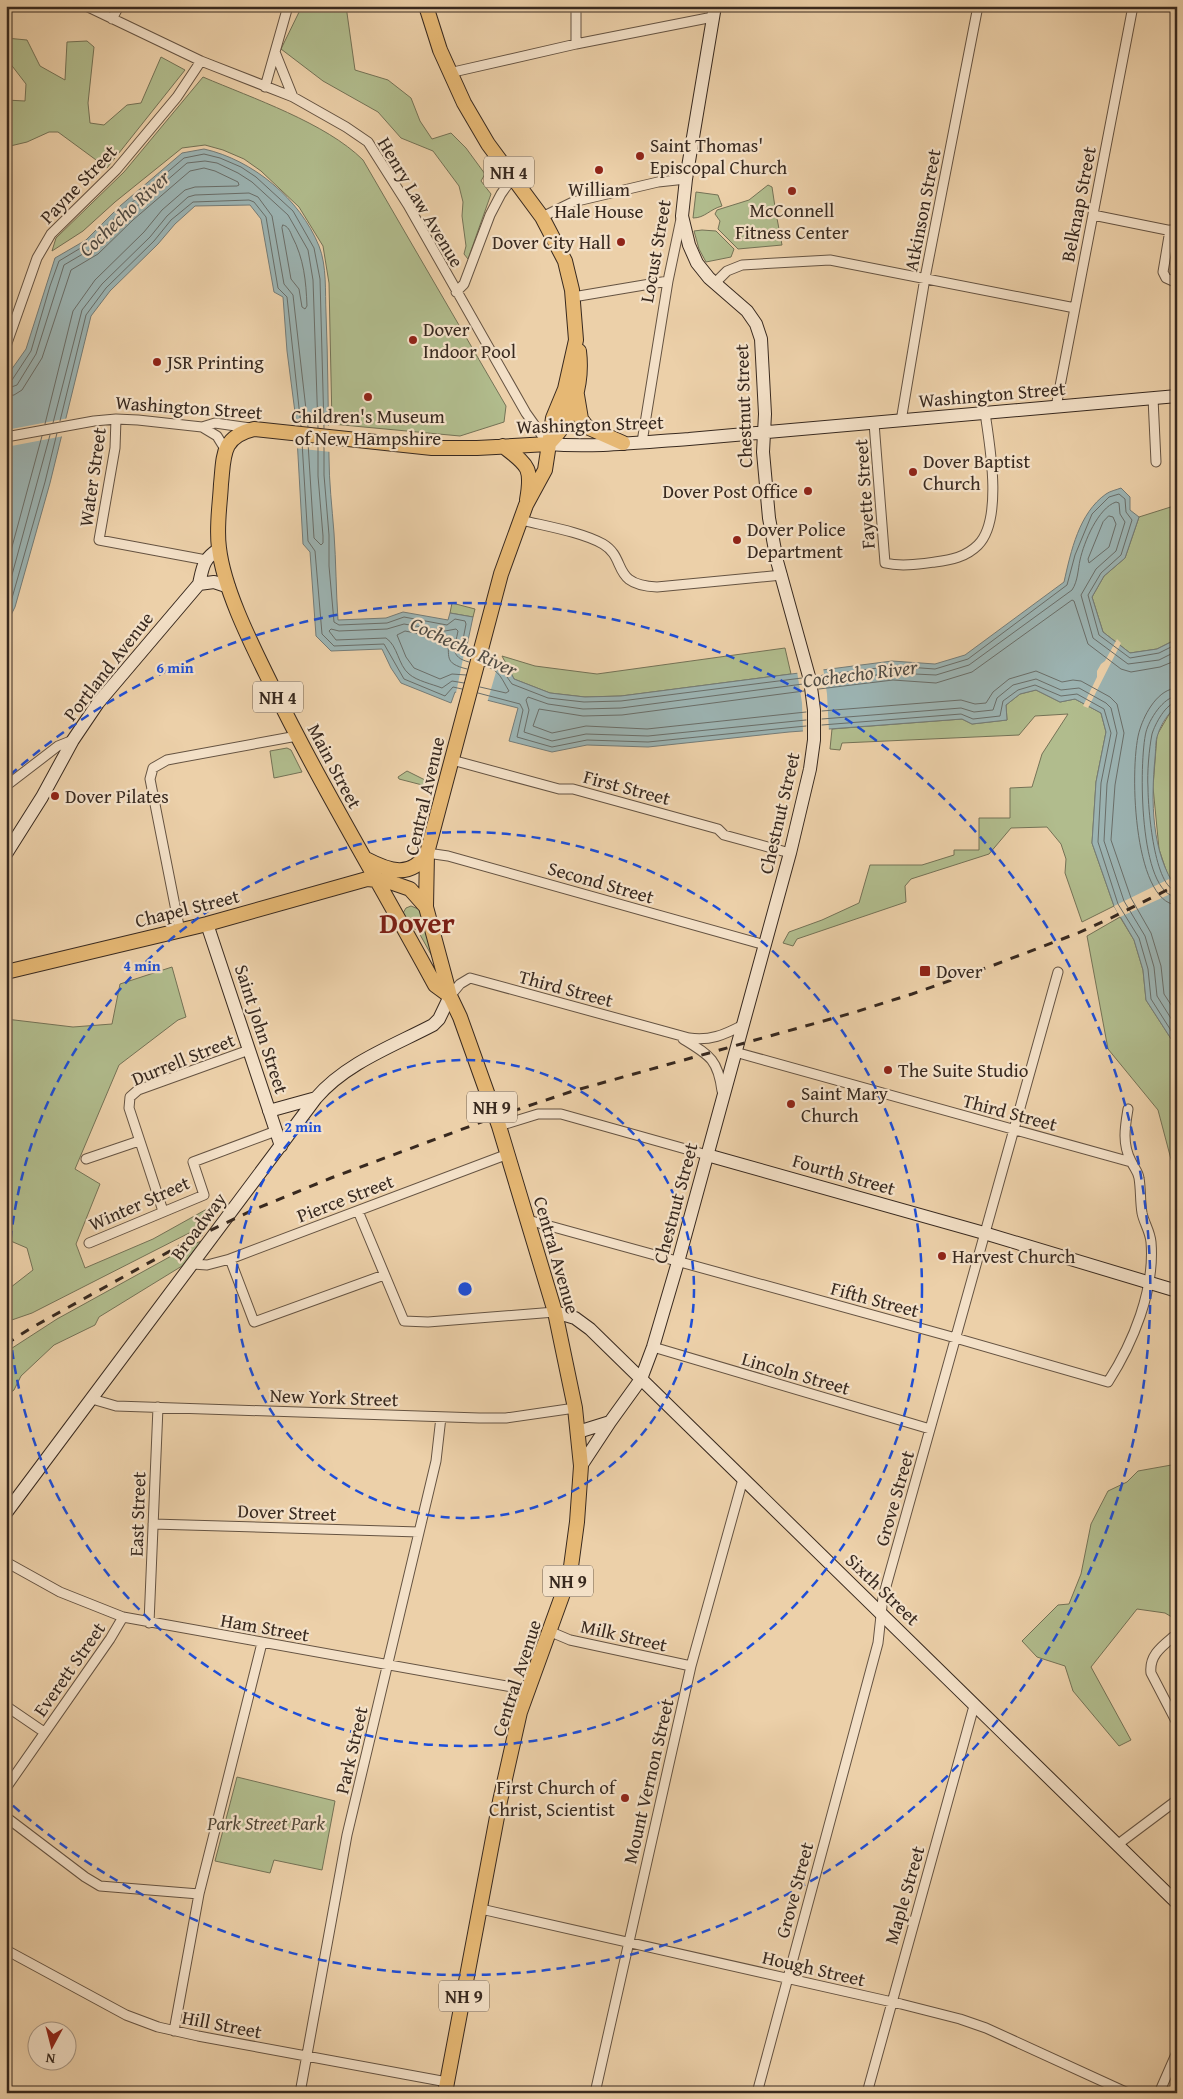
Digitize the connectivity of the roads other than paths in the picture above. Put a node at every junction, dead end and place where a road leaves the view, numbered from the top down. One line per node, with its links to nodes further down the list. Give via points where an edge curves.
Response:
1 (86, 6): 9 (street, Henry Law Avenue)
2 (120, 6): 9 (street)
3 (288, 6): 11 (street)
4 (426, 6): 13 (main road, Central Avenue / NH 4)
5 (576, 6): 10 (street)
6 (978, 6): 22 (street, Atkinson Street)
7 (1133, 6): 18 (street, Belknap Street)
8 (714, 11): 10 (street); 17 (street, Locust Street)
9 (112, 19): 12 (street, Henry Law Avenue)
10 (576, 44): 13 (street)
11 (275, 52): 14 (street); 15 (street)
12 (201, 61): 14 (street, Henry Law Avenue); 30 (street, Payne Street, via 177,97 116,170 51,234 37,258)
13 (450, 73): 16 (main road, Central Avenue / NH 4, via 475,124)
14 (265, 87): 15 (street, Henry Law Avenue)
15 (293, 97): 26 (street, Henry Law Avenue, via 368,142)
16 (513, 177): 20 (main road, Central Avenue / NH 4); 26 (street, via 494,205 464,284)
17 (686, 179): 19 (street, Locust Street); 20 (street, via 658,182 573,202)
18 (1092, 215): 21 (street); 28 (street, Belknap Street)
19 (682, 216): 23 (street, Locust Street); 24 (street, Chestnut Street, via 693,255)
20 (542, 217): 27 (main road, Central Avenue / NH 4, via 565,261)
21 (1173, 231): 25 (street, via 1164,272 1166,278)
22 (925, 278): 24 (street, via 823,260 742,265 727,271); 28 (street); 37 (street, Atkinson Street)
23 (668, 281): 27 (street); 43 (street, Locust Street)
24 (715, 283): 41 (street, Chestnut Street, via 747,311 759,331)
25 (1177, 284)
26 (456, 292): 45 (street, Henry Law Avenue, via 526,413)
27 (573, 297): 29 (main road, Central Avenue / NH 4)
28 (1075, 308): 34 (street, Belknap Street)
29 (576, 340): 31 (main road, Central Avenue / NH 4, via 580,368); 45 (main road, Central Avenue / NH 4, via 566,389 553,418)
30 (6, 346)
31 (577, 394): 44 (main road, via 581,419 587,427); 45 (main road, Central Avenue / NH 4, via 559,434)
32 (1177, 396): 33 (street, Washington Street)
33 (1153, 398): 34 (street, Washington Street); 48 (street)
34 (1056, 407): 35 (street, Washington Street)
35 (985, 413): 37 (street, Washington Street); 38 (street, Fayette Street, via 992,504 982,540 956,558 920,564 885,563)
36 (116, 419): 39 (street, Washington Street); 42 (street, Washington Street); 52 (street, Water Street, via 115,448 99,540)
37 (901, 420): 38 (street, Washington Street)
38 (874, 423): 41 (street, Washington Street)
39 (202, 428): 40 (street, Washington Street, via 215,423); 47 (street, via 217,436)
40 (254, 429): 46 (main road, Washington Street, via 448,449); 47 (main road, via 234,438)
41 (764, 433): 43 (street, Washington Street); 53 (street, Chestnut Street, via 769,518)
42 (6, 437)
43 (642, 442): 44 (street, Washington Street)
44 (623, 443): 45 (street, Washington Street)
45 (548, 444): 46 (main road, Washington Street); 49 (main road, Central Avenue / NH 4, via 545,470)
46 (503, 446): 49 (main road, via 525,462 529,478)
47 (225, 449): 51 (main road, Main Street / NH 4)
48 (1156, 462)
49 (526, 505): 50 (main road, Central Avenue / NH 4)
50 (521, 520): 53 (street, via 585,537 605,546 623,574 646,586); 58 (main road, Central Avenue / NH 4, via 504,566)
51 (219, 549): 52 (street); 55 (main road, Main Street / NH 4)
52 (206, 560): 54 (street, Portland Avenue)
53 (782, 575): 61 (street, Chestnut Street, via 812,695 814,740)
54 (199, 584): 55 (street, via 214,582); 57 (street, Portland Avenue, via 98,703)
55 (229, 587): 56 (main road, Main Street / NH 4, via 253,647)
56 (297, 736): 63 (main road, Main Street / NH 4); 69 (street, via 167,760 151,771)
57 (73, 740): 59 (street, via 58,746); 62 (street, Portland Avenue)
58 (452, 760): 60 (main road, Central Avenue / NH 4); 61 (street, First Street, via 560,790 573,789 718,829 724,835)
59 (6, 786)
60 (427, 853): 63 (main road, via 421,863 402,871 385,868); 66 (main road, Central Avenue / NH 4); 70 (street, Second Street, via 448,856)
61 (790, 853): 70 (street, Chestnut Street)
62 (6, 854)
63 (366, 859): 64 (main road, Main Street / NH 4)
64 (377, 879): 65 (main road, via 410,889); 67 (main road, Main Street / NH 9); 68 (main road, Chapel Street, via 358,881)
65 (417, 896): 66 (main road); 67 (main road, via 400,904)
66 (426, 907): 73 (main road, Central Avenue / NH 4)
67 (395, 912): 73 (main road, Main Street / NH 9, via 435,985)
68 (207, 924): 69 (main road, Chapel Street); 76 (street, Saint John Street)
69 (180, 931): 71 (main road, Chapel Street)
70 (765, 945): 74 (street, Chestnut Street)
71 (6, 972)
72 (1058, 972): 83 (street, Grove Street)
73 (450, 996): 75 (street, Third Street, via 470,978); 79 (street, Broadway, via 433,1025 346,1071); 82 (main road, Central Avenue / NH 9)
74 (743, 1025): 75 (street, Third Street, via 711,1039); 77 (street, Chestnut Street)
75 (679, 1036): 78 (street, Third Street, via 712,1058 720,1074)
76 (249, 1050): 81 (street, Saint John Street); 85 (street, Durrell Street, via 133,1094 128,1102)
77 (735, 1052): 78 (street, Chestnut Street); 83 (street, Third Street)
78 (723, 1097): 88 (street, Chestnut Street)
79 (316, 1098): 81 (street); 86 (street, Broadway)
80 (1128, 1109): 90 (street, via 1124,1133)
81 (269, 1110): 84 (street, Saint John Street)
82 (499, 1126): 87 (main road, Central Avenue / NH 9); 88 (street, Fourth Street, via 549,1113 578,1118)
83 (1014, 1130): 90 (street, Third Street); 94 (street, Grove Street)
84 (276, 1131): 86 (street, Saint John Street); 92 (street, Winter Street, via 193,1162 204,1195)
85 (139, 1141): 89 (street); 92 (street, Durrell Street)
86 (281, 1146): 97 (street, Broadway)
87 (508, 1154): 91 (street, Pierce Street); 93 (main road, Central Avenue / NH 9)
88 (707, 1155): 94 (street, Fourth Street); 98 (street, Chestnut Street)
89 (86, 1159)
90 (1131, 1162): 100 (street, via 1139,1179 1142,1212 1151,1240)
91 (358, 1211): 96 (street, Pierce Street); 99 (street)
92 (162, 1212): 95 (street, Winter Street)
93 (528, 1220): 98 (street, Fifth Street); 102 (main road, Central Avenue / NH 9)
94 (984, 1233): 100 (street, Fourth Street); 103 (street, Grove Street)
95 (89, 1242)
96 (230, 1260): 97 (street, Pierce Street); 99 (street, via 254,1322)
97 (193, 1264): 106 (street, Broadway)
98 (684, 1264): 103 (street, Fifth Street); 104 (street, Chestnut Street)
99 (384, 1275): 102 (street, via 401,1316 408,1322)
100 (1148, 1282): 101 (street, Fourth Street); 103 (street, Fifth Street, via 1132,1338 1108,1382)
101 (1177, 1290)
102 (555, 1312): 105 (street, Sixth Street, via 575,1318 590,1329); 108 (main road, Central Avenue / NH 9)
103 (955, 1338): 111 (street, Grove Street)
104 (653, 1347): 105 (street, Chestnut Street); 111 (street, Lincoln Street)
105 (641, 1379): 110 (street, Chestnut Street); 114 (street, Sixth Street)
106 (92, 1399): 107 (street, New York Street, via 116,1406); 115 (street, Broadway)
107 (158, 1407): 109 (street, New York Street); 116 (street, East Street)
108 (575, 1408): 109 (street, New York Street, via 506,1418); 112 (main road, Central Avenue / NH 9)
109 (441, 1417): 117 (street, Park Street, via 436,1461)
110 (610, 1422): 112 (street); 113 (street, Chestnut Street)
111 (930, 1429): 119 (street, Grove Street, via 883,1597)
112 (578, 1432): 113 (main road, Central Avenue / NH 9)
113 (581, 1466): 122 (main road, Central Avenue / NH 9, via 573,1560)
114 (743, 1479): 119 (street, Sixth Street); 126 (street, Mount Vernon Street)
115 (6, 1513)
116 (153, 1524): 117 (street, Dover Street); 121 (street, East Street)
117 (419, 1532): 125 (street, Park Street)
118 (6, 1562): 120 (street, Ham Street, via 60,1592)
119 (882, 1614): 129 (street, Sixth Street); 141 (street, Grove Street, via 878,1643)
120 (123, 1617): 121 (street, Ham Street); 131 (street, Everett Street)
121 (149, 1623): 124 (street, Ham Street)
122 (551, 1632): 126 (street, Milk Street, via 570,1640); 127 (main road, Central Avenue / NH 9)
123 (1173, 1637): 130 (street, via 1158,1651 1150,1666)
124 (262, 1643): 125 (street, Ham Street); 136 (street)
125 (388, 1665): 127 (street, Ham Street); 145 (street, Park Street, via 347,1835)
126 (691, 1666): 139 (street, Mount Vernon Street)
127 (529, 1690): 138 (main road, Central Avenue / NH 9, via 520,1712 500,1801)
128 (6, 1706): 131 (street)
129 (974, 1706): 135 (street, Sixth Street); 142 (street, Maple Street)
130 (1177, 1723)
131 (44, 1732): 132 (street, Everett Street)
132 (6, 1788)
133 (1177, 1800): 135 (street)
134 (6, 1817): 136 (street, via 100,1886)
135 (1117, 1845): 137 (street, Sixth Street)
136 (200, 1894): 143 (street)
137 (1177, 1903)
138 (481, 1909): 139 (street, Hough Street); 146 (main road, Central Avenue / NH 9)
139 (629, 1943): 141 (street, Hough Street); 148 (street, Mount Vernon Street)
140 (6, 1950): 143 (street, Hill Street, via 126,2015)
141 (787, 1979): 142 (street, Hough Street); 149 (street, Grove Street)
142 (891, 2002): 150 (street, Maple Street); 151 (street, Hough Street, via 986,2028)
143 (174, 2031): 145 (street, Hill Street)
144 (1177, 2052): 152 (street)
145 (307, 2056): 146 (street, Hill Street); 147 (street, Park Street)
146 (446, 2087)
147 (300, 2093)
148 (595, 2093)
149 (757, 2093)
150 (867, 2093)
151 (1128, 2093)
152 (1159, 2093)

